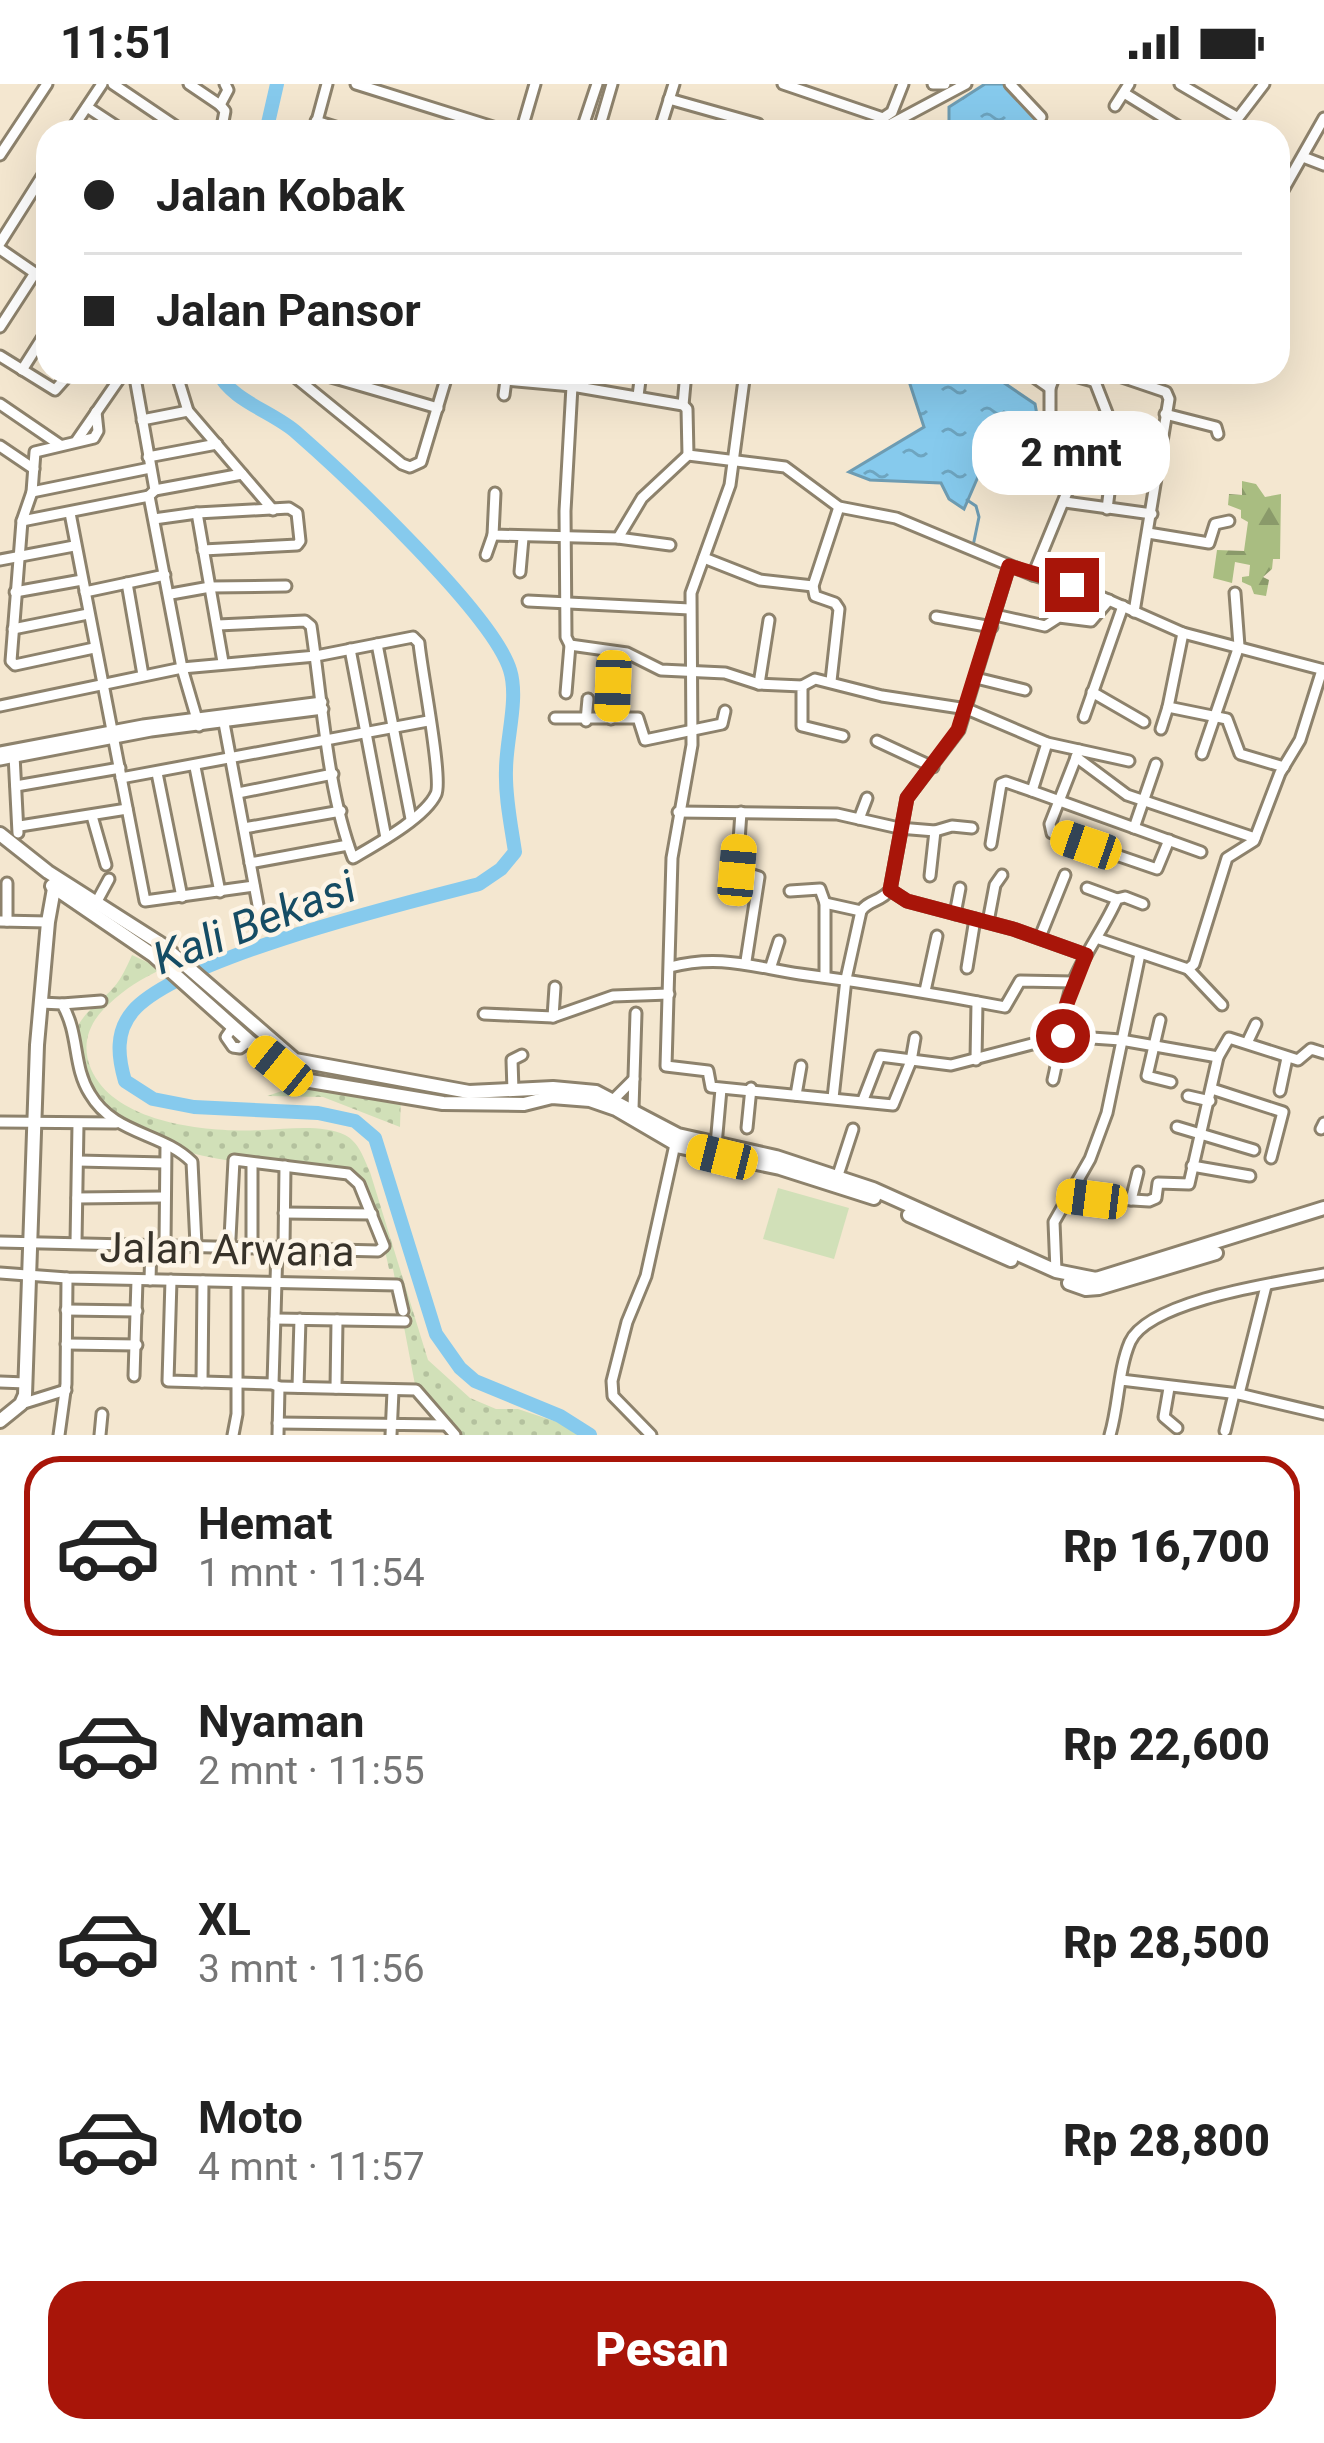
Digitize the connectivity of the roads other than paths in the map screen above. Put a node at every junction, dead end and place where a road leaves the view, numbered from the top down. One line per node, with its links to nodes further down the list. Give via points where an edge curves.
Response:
1 (47, 84): 40 (street)
2 (102, 84): 23 (street)
3 (113, 84): 29 (street)
4 (189, 84): 22 (street)
5 (225, 84): 22 (street)
6 (327, 84): 31 (street)
7 (356, 84): 32 (street)
8 (597, 84): 34 (street)
9 (612, 84): 35 (street)
10 (674, 84): 21 (street)
11 (786, 84): 12 (street, via 883,118)
12 (902, 84)
13 (933, 84): 14 (street)
14 (945, 84)
15 (966, 84): 38 (street)
16 (1010, 84): 25 (street)
17 (1180, 84): 18 (street, via 1238,118)
18 (1264, 84)
19 (532, 85): 33 (street)
20 (1126, 89): 24 (street); 39 (street)
21 (670, 99): 36 (street); 37 (street)
22 (220, 104): 30 (street)
23 (87, 106): 27 (street); 28 (street)
24 (1115, 106)
25 (1041, 117)
26 (1324, 118): 41 (street)
27 (78, 120)
28 (107, 120)
29 (166, 120)
30 (223, 120)
31 (317, 120)
32 (471, 120)
33 (524, 120)
34 (585, 120)
35 (602, 120)
36 (663, 120)
37 (744, 120)
38 (898, 120)
39 (1170, 120)
40 (0, 154)
41 (1303, 157): 42 (street); 43 (street)
42 (1324, 165)
43 (1290, 179)
44 (36, 190): 45 (street)
45 (0, 246): 46 (street)
46 (35, 273): 47 (street)
47 (0, 327)
48 (36, 348): 50 (street)
49 (0, 356): 50 (street)
50 (22, 370): 51 (street)
51 (36, 378)
52 (116, 384): 77 (street)
53 (136, 384): 79 (street)
54 (180, 384): 76 (street)
55 (304, 384): 74 (street)
56 (342, 384): 74 (street)
57 (357, 384): 75 (street)
58 (444, 384): 75 (street)
59 (506, 384): 70 (street)
60 (559, 384): 68 (street)
61 (640, 384): 71 (street)
62 (685, 384): 73 (street)
63 (744, 384): 92 (street)
64 (1044, 384): 69 (street)
65 (1052, 384): 69 (street)
66 (1103, 384): 81 (street)
67 (1135, 384): 78 (street, via 1166,392)
68 (572, 386): 71 (street); 111 (street)
69 (1050, 388): 89 (street)
70 (504, 395)
71 (638, 397): 73 (street)
72 (0, 404): 85 (street)
73 (683, 405): 88 (street)
74 (333, 407): 75 (street, via 410,467 421,462)
75 (437, 408)
76 (188, 411): 79 (street); 84 (street)
77 (96, 412): 82 (street); 82 (street, via 94,438)
78 (1165, 414): 80 (street); 83 (street)
79 (142, 420): 93 (street)
80 (1218, 434)
81 (1116, 436): 83 (street); 91 (street)
82 (77, 440): 85 (street)
83 (1162, 440): 105 (street)
84 (217, 443): 93 (street); 95 (street)
85 (60, 445): 87 (street)
86 (0, 446): 90 (street)
87 (35, 452): 90 (street); 94 (street)
88 (688, 455): 92 (street); 113 (street, via 642,498)
89 (1061, 456): 91 (street); 99 (street, via 1070,477)
90 (16, 457): 94 (street)
91 (1112, 458): 101 (street)
92 (736, 460): 100 (street, via 785,467); 119 (street)
93 (149, 463): 96 (street); 97 (street)
94 (34, 469): 96 (street)
95 (242, 474): 97 (street); 102 (street)
96 (32, 492): 107 (street)
97 (152, 493): 103 (street); 106 (street)
98 (495, 493): 110 (street)
99 (1065, 502): 101 (street); 124 (street)
100 (839, 507): 121 (street, via 896,518); 128 (street)
101 (1107, 509): 105 (street)
102 (272, 510): 104 (street); 116 (street, via 295,510 297,545)
103 (70, 513): 107 (street); 115 (street)
104 (197, 513): 106 (street); 116 (street)
105 (1152, 514): 109 (street)
106 (154, 519): 123 (street)
107 (22, 520): 118 (street)
108 (1229, 521): 109 (street, via 1215,524 1209,543)
109 (1148, 533): 138 (street)
110 (493, 535): 112 (street); 117 (street)
111 (565, 536): 112 (street); 113 (street); 135 (street)
112 (523, 538): 122 (street)
113 (618, 538): 114 (street)
114 (670, 545)
115 (74, 546): 118 (street); 126 (street)
116 (203, 550): 129 (street)
117 (486, 555)
118 (19, 556): 120 (street); 130 (street)
119 (704, 558): 128 (street, via 760,580); 137 (street)
120 (0, 560)
121 (1009, 566): 124 (street); 140 (street)
122 (520, 572)
123 (165, 574): 125 (street); 132 (street)
124 (1033, 575): 133 (street)
125 (127, 583): 126 (street); 157 (street)
126 (84, 586): 130 (street); 139 (street)
127 (286, 586): 129 (street)
128 (813, 586): 159 (street, via 815,596 839,609)
129 (210, 587): 132 (street); 143 (street)
130 (15, 592): 145 (street)
131 (1235, 593): 149 (street)
132 (171, 594): 154 (street)
133 (1109, 600): 136 (street); 140 (street, via 1091,621 1059,617 1045,626)
134 (528, 601): 135 (street)
135 (566, 604): 137 (street); 148 (street)
136 (1123, 606): 138 (street); 165 (street)
137 (690, 609): 155 (street)
138 (1134, 612): 146 (street)
139 (88, 614): 145 (street); 150 (street)
140 (995, 615): 144 (street)
141 (936, 616): 144 (street)
142 (770, 620): 161 (street)
143 (218, 625): 152 (street, via 305,621); 153 (street)
144 (992, 628): 158 (street)
145 (13, 629): 150 (street, via 15,665)
146 (1183, 633): 149 (street); 170 (street)
147 (376, 644): 151 (street); 178 (street, via 417,639); 182 (street)
148 (569, 645): 155 (street, via 635,656 654,669); 166 (street)
149 (1239, 646): 156 (street); 173 (street)
150 (94, 648): 160 (street)
151 (350, 649): 152 (street); 186 (street)
152 (316, 656): 153 (street); 169 (street)
153 (223, 662): 154 (street)
154 (182, 668): 157 (street); 180 (street)
155 (690, 670): 161 (street); 183 (street)
156 (1323, 670): 200 (street)
157 (143, 675): 160 (street)
158 (976, 678): 164 (street); 171 (street)
159 (831, 681): 163 (street); 171 (street)
160 (103, 683): 168 (street); 185 (street)
161 (759, 684): 163 (street)
162 (613, 686): 176 (street)
163 (802, 686): 187 (street, via 802,726)
164 (1025, 691)
165 (1092, 692): 174 (street); 181 (street)
166 (566, 693)
167 (587, 699): 179 (street)
168 (0, 706)
169 (322, 706): 177 (street); 188 (street)
170 (1168, 707): 173 (street); 184 (street)
171 (967, 709): 190 (street); 199 (street)
172 (725, 711): 183 (street, via 722,724)
173 (1216, 714): 193 (street); 200 (street, via 1230,721 1240,754)
174 (1084, 717)
175 (555, 718): 179 (street)
176 (611, 719): 179 (street); 183 (street, via 639,719 645,740)
177 (219, 721): 180 (street); 195 (street)
178 (428, 721): 182 (street); 215 (street, via 438,790)
179 (586, 721)
180 (198, 722): 185 (street)
181 (1144, 722)
182 (394, 729): 186 (street); 215 (street)
183 (692, 729): 212 (street)
184 (1161, 729)
185 (113, 734): 191 (street); 201 (street)
186 (364, 734): 188 (street); 223 (street)
187 (843, 736)
188 (326, 740): 195 (street); 203 (street)
189 (877, 742): 199 (street)
190 (1048, 743): 192 (street); 205 (street)
191 (14, 753): 194 (street); 204 (street)
192 (1077, 754): 196 (street); 208 (street, via 1116,790); 209 (street)
193 (1202, 754)
194 (0, 756)
195 (231, 760): 198 (street); 206 (street)
196 (1129, 761)
197 (1156, 764): 208 (street)
198 (195, 766): 202 (street); 242 (street)
199 (933, 767): 218 (street, via 907,798)
200 (1283, 767): 224 (street)
201 (121, 773): 202 (street); 204 (street); 210 (street)
202 (157, 773): 243 (street)
203 (333, 774): 206 (street); 211 (street)
204 (16, 787): 214 (street, via 19,830)
205 (1032, 791): 209 (street); 226 (street, via 1001,784)
206 (238, 794): 217 (street)
207 (867, 797): 216 (street)
208 (1144, 800): 220 (street); 224 (street)
209 (1059, 802): 220 (street); 225 (street, via 1052,833 1154,869)
210 (127, 809): 214 (street); 243 (street, via 145,901)
211 (341, 811): 217 (street); 227 (street)
212 (678, 812): 213 (street); 264 (street)
213 (742, 812): 216 (street); 262 (street, via 737,870 759,877)
214 (92, 815): 230 (street)
215 (411, 819): 223 (street)
216 (859, 819): 218 (street)
217 (244, 828): 229 (street)
218 (899, 828): 221 (street); 240 (street)
219 (972, 828): 221 (street)
220 (1134, 828): 225 (street)
221 (935, 831): 233 (street)
222 (0, 834): 234 (main road)
223 (386, 838): 227 (street, via 353,858)
224 (1255, 838): 266 (street, via 1227,858)
225 (1169, 841): 228 (street)
226 (991, 844)
227 (348, 845): 229 (street)
228 (1201, 851)
229 (250, 863): 237 (street)
230 (106, 865)
231 (1002, 875): 254 (street)
232 (1065, 875): 257 (street)
233 (930, 876)
234 (53, 879): 245 (main road); 253 (main road); 256 (main road)
235 (109, 879): 245 (street)
236 (7, 883): 252 (street)
237 (254, 886): 242 (street); 250 (street)
238 (960, 888): 249 (street)
239 (1087, 888): 244 (street)
240 (890, 890): 248 (street); 249 (street)
241 (790, 891): 246 (street, via 816,887)
242 (220, 892): 243 (street)
243 (182, 897)
244 (1117, 899): 247 (street); 258 (street)
245 (96, 903): 256 (main road)
246 (826, 903): 248 (street); 267 (street)
247 (1143, 904)
248 (861, 911): 268 (street)
249 (956, 914): 251 (street)
250 (260, 916)
251 (975, 919): 254 (street); 265 (street)
252 (3, 921): 253 (street)
253 (47, 922): 277 (main road)
254 (988, 922): 257 (street)
255 (937, 936): 272 (street)
256 (136, 937): 271 (main road); 271 (main road, via 170,952)
257 (1040, 937): 261 (street)
258 (1099, 940): 260 (street); 261 (street)
259 (778, 941): 263 (street)
260 (1140, 954): 266 (street); 288 (street)
261 (1086, 955): 269 (street)
262 (746, 961): 263 (street); 264 (street)
263 (771, 966): 267 (street)
264 (670, 967): 273 (street)
265 (968, 968)
266 (1188, 969): 279 (street)
267 (825, 976): 268 (street)
268 (846, 979): 272 (street); 276 (street)
269 (1073, 982): 275 (street, via 1020,981 1008,1005); 286 (street)
270 (555, 987): 283 (street)
271 (201, 988): 299 (main road, via 295,1060); 308 (main road, via 233,1027 298,1078)
272 (925, 992): 275 (street)
273 (669, 994): 283 (street, via 613,996); 305 (street, via 666,1066 708,1071 711,1087)
274 (101, 1001): 278 (street)
275 (977, 1001): 296 (street)
276 (844, 1002): 280 (street); 313 (street)
277 (40, 1003): 278 (street); 317 (main road)
278 (62, 1004): 318 (street, via 76,1032 80,1073)
279 (1222, 1005)
280 (860, 1007)
281 (636, 1013): 300 (street)
282 (484, 1014): 283 (street)
283 (553, 1017)
284 (1160, 1020): 290 (street)
285 (1256, 1024): 289 (street)
286 (1063, 1036): 288 (street); 296 (street); 302 (street)
287 (915, 1038): 297 (street)
288 (1120, 1040): 290 (street); 339 (street, via 1102,1129)
289 (1246, 1042): 293 (street, via 1227,1038); 294 (street)
290 (1153, 1045): 293 (street); 303 (street, via 1147,1076)
291 (1324, 1053): 294 (street)
292 (522, 1055): 306 (street, via 512,1061)
293 (1218, 1057): 310 (street)
294 (1287, 1058): 307 (street)
295 (379, 1059): 299 (street)
296 (976, 1060): 297 (street)
297 (911, 1061): 314 (street, via 894,1105); 314 (street, via 878,1056)
298 (801, 1066): 309 (street)
299 (380, 1077): 301 (main road)
300 (634, 1079): 312 (street); 315 (street)
301 (403, 1080): 306 (main road); 308 (main road)
302 (1053, 1080)
303 (1172, 1082)
304 (751, 1088): 305 (street); 309 (street); 321 (street)
305 (721, 1089): 326 (street)
306 (513, 1090): 312 (main road)
307 (1280, 1091)
308 (401, 1095): 324 (main road, via 443,1103 590,1100)
309 (796, 1095): 313 (street)
310 (1211, 1095): 311 (street); 323 (street); 328 (street, via 1283,1112)
311 (1188, 1096)
312 (615, 1098): 315 (main road)
313 (833, 1098): 314 (street)
314 (863, 1100)
315 (633, 1109): 324 (main road)
316 (0, 1122): 317 (street)
317 (33, 1122): 319 (street); 348 (main road)
318 (116, 1123): 319 (street); 325 (street)
319 (77, 1124): 329 (street)
320 (1177, 1126): 323 (street)
321 (747, 1128)
322 (853, 1129): 336 (street)
323 (1201, 1135): 327 (street); 333 (street)
324 (676, 1139): 326 (main road); 336 (main road); 401 (street, via 646,1276 612,1381 613,1396)
325 (166, 1145): 330 (street); 352 (street, via 192,1162)
326 (716, 1145): 336 (main road)
327 (1254, 1150)
328 (1271, 1158)
329 (78, 1161): 330 (street); 340 (street)
330 (165, 1163): 341 (street)
331 (252, 1163): 332 (street); 346 (street, via 234,1160); 353 (street)
332 (285, 1166): 344 (street); 345 (street, via 348,1174)
333 (1192, 1166): 337 (street); 338 (street, via 1189,1184)
334 (1160, 1170): 338 (street)
335 (1138, 1172): 342 (street)
336 (830, 1176): 355 (main road, via 1086,1289); 356 (main road)
337 (1250, 1176)
338 (1158, 1183): 342 (street, via 1153,1200)
339 (1068, 1196): 342 (street); 356 (street, via 1054,1222)
340 (77, 1198): 341 (street); 349 (street)
341 (163, 1198): 351 (street)
342 (1131, 1200)
343 (1324, 1212): 355 (main road)
344 (284, 1213): 345 (street); 354 (street)
345 (372, 1214): 354 (street, via 384,1246 378,1251)
346 (230, 1238)
347 (0, 1242): 348 (street)
348 (29, 1242): 349 (street); 359 (main road)
349 (76, 1242): 350 (street)
350 (151, 1244): 351 (street); 362 (street)
351 (165, 1244): 352 (street)
352 (196, 1245): 353 (street)
353 (252, 1246): 354 (street)
354 (280, 1247): 366 (street)
355 (1177, 1260): 356 (main road, via 1096,1279)
356 (1056, 1271)
357 (0, 1273): 359 (street, Jalan Arwana)
358 (1324, 1274): 367 (street)
359 (28, 1277): 360 (street, Jalan Arwana); 380 (main road)
360 (67, 1278): 361 (street, Jalan Arwana); 368 (street)
361 (137, 1280): 362 (street, Jalan Arwana); 369 (street)
362 (150, 1280): 363 (street, Jalan Arwana)
363 (170, 1280): 364 (street, Jalan Arwana); 378 (street, via 169,1381)
364 (203, 1281): 365 (street, Jalan Arwana); 378 (street)
365 (237, 1282): 366 (street, Jalan Arwana); 379 (street)
366 (276, 1282): 370 (street); 372 (street, Jalan Arwana, via 397,1285 404,1316)
367 (1266, 1286): 376 (street, via 1155,1316 1130,1342); 387 (street)
368 (66, 1310): 369 (street); 373 (street)
369 (137, 1311): 374 (street)
370 (275, 1319): 371 (street); 381 (street)
371 (299, 1319): 372 (street); 382 (street)
372 (337, 1320): 383 (street)
373 (66, 1344): 374 (street); 385 (street)
374 (137, 1345): 375 (street)
375 (134, 1376)
376 (1121, 1380): 384 (street); 402 (street)
377 (0, 1382): 380 (street)
378 (202, 1382): 379 (street)
379 (235, 1382): 381 (street); 399 (street)
380 (26, 1383): 388 (main road)
381 (276, 1385): 382 (street); 394 (street)
382 (298, 1388): 383 (street)
383 (336, 1388): 386 (street)
384 (1168, 1388): 387 (street); 393 (street, via 1163,1414)
385 (66, 1390): 388 (street); 397 (street)
386 (393, 1391): 392 (street, via 423,1394); 395 (street)
387 (1236, 1394): 390 (street); 396 (street)
388 (21, 1404): 391 (main road)
389 (102, 1414): 398 (street)
390 (1324, 1414)
391 (1, 1420)
392 (444, 1425): 395 (street); 400 (street)
393 (1177, 1428)
394 (278, 1429): 395 (street)
395 (391, 1430)
396 (1225, 1431)
397 (59, 1435)
398 (100, 1435)
399 (233, 1435)
400 (455, 1435)
401 (651, 1435)
402 (1110, 1435)

